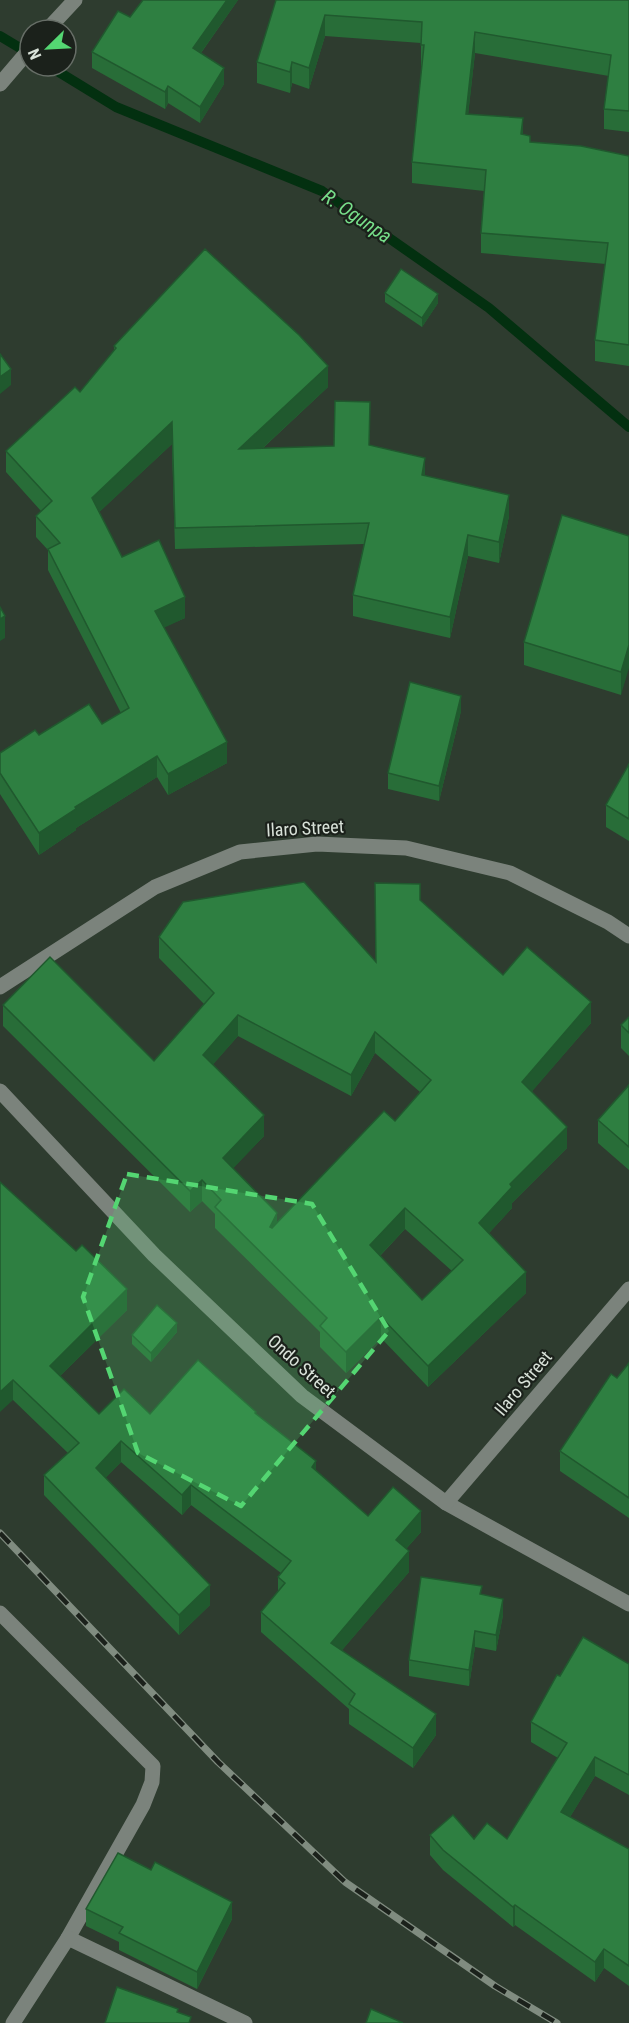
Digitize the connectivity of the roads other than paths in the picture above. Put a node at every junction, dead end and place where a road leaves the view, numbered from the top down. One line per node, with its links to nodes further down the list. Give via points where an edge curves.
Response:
1 (75, 0): 2 (street)
2 (58, 18)
3 (18, 64): 4 (street)
4 (0, 84)
5 (629, 936): 6 (street, Ilaro Street, via 510,873 406,848 317,844 240,852 155,887)
6 (0, 987)
7 (0, 1091): 9 (street, Ondo Street, via 154,1255 302,1396)
8 (629, 1289): 9 (street, Ilaro Street)
9 (446, 1503): 10 (street, Ondo Street)
10 (629, 1604)
11 (0, 1613): 12 (street, via 153,1766 152,1782 143,1805)
12 (68, 1938): 13 (street); 14 (street)
13 (13, 2023)
14 (245, 2023)

